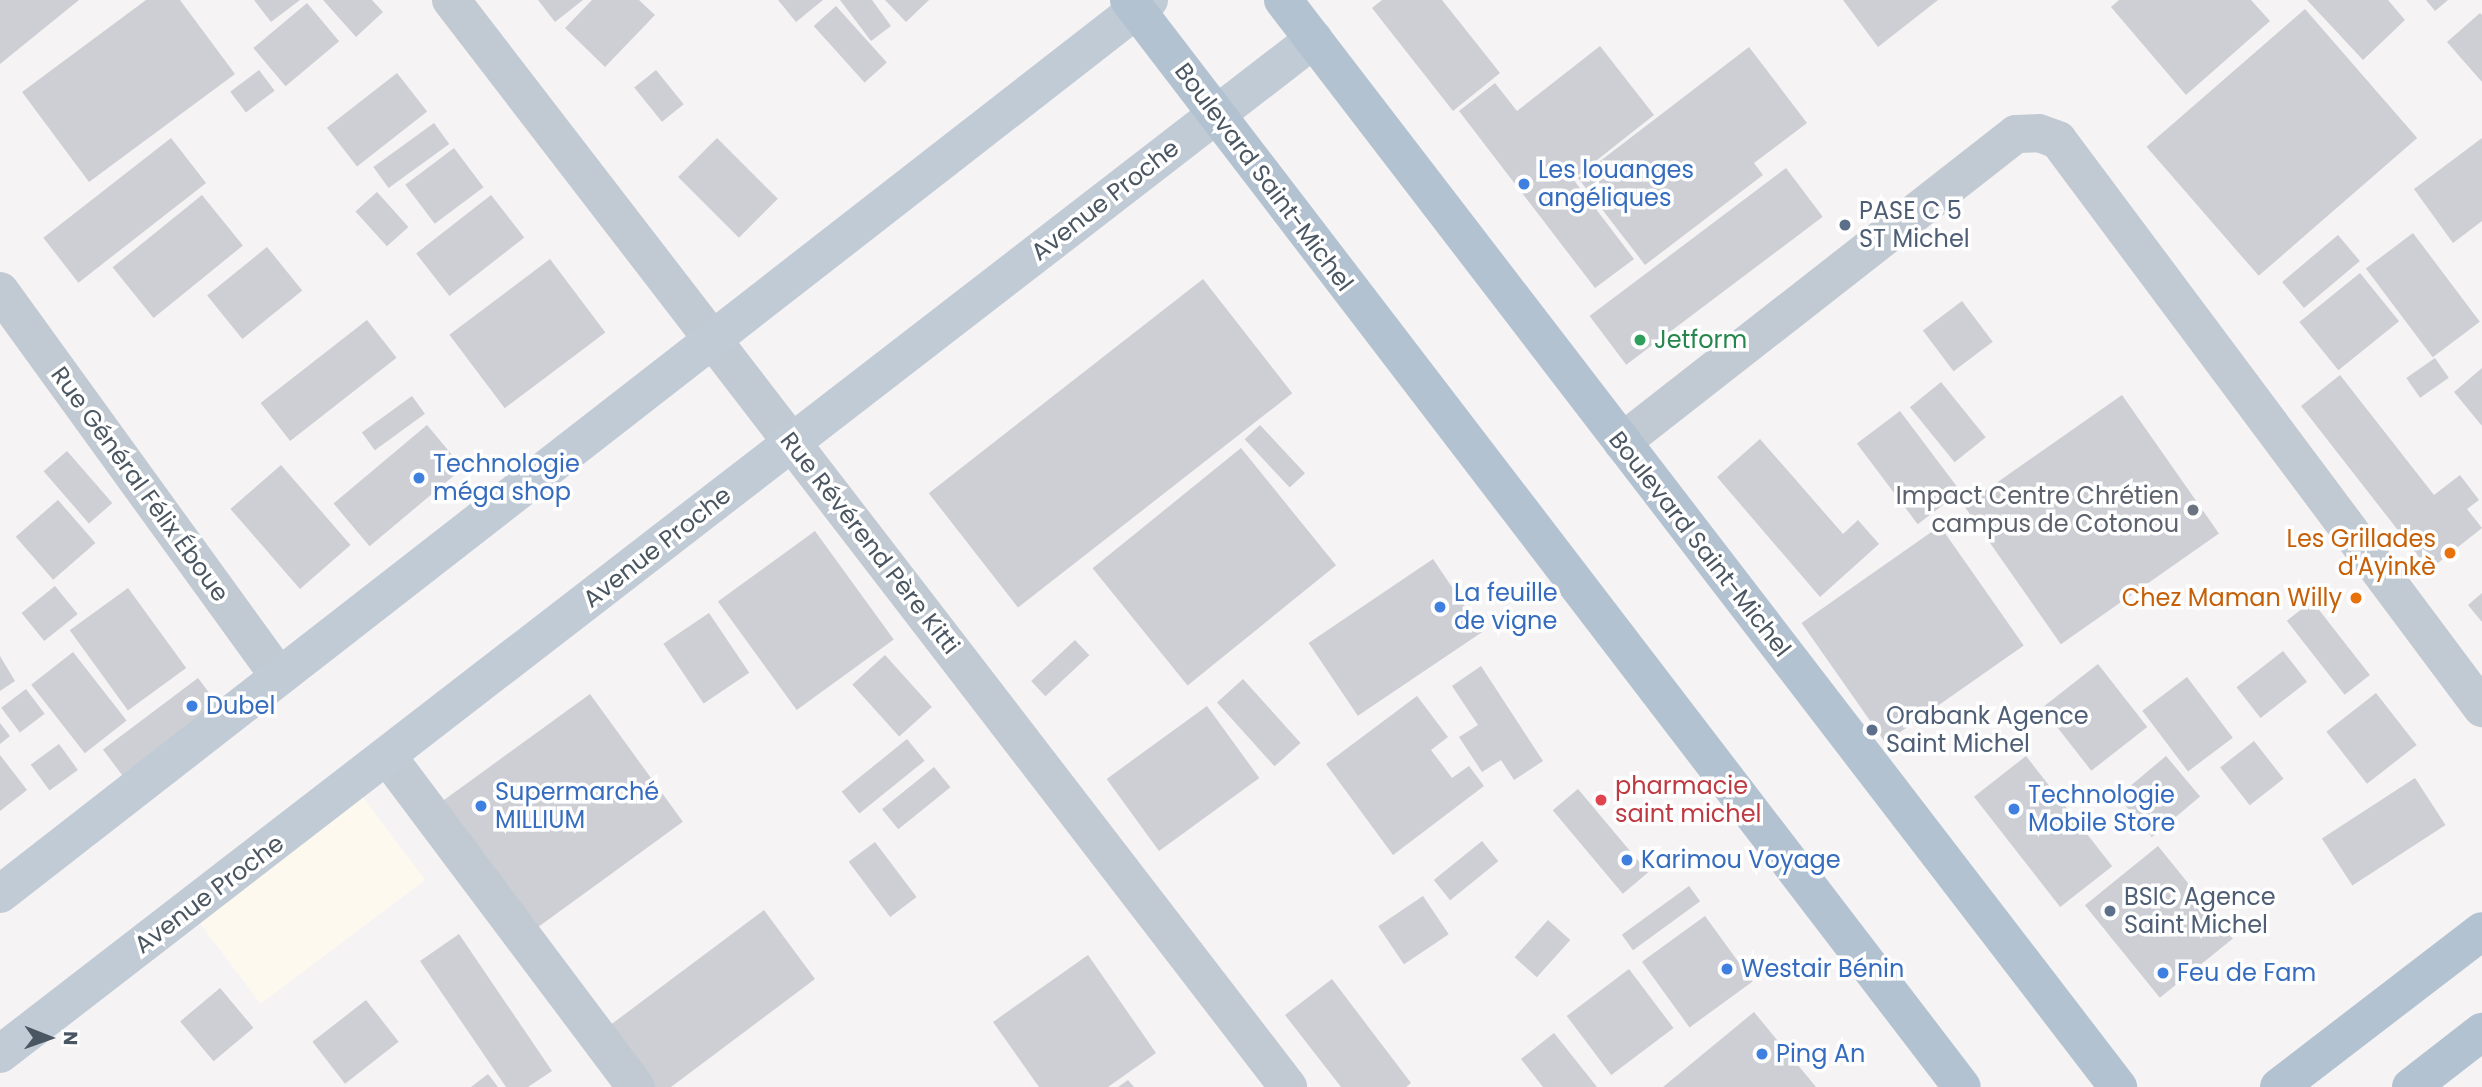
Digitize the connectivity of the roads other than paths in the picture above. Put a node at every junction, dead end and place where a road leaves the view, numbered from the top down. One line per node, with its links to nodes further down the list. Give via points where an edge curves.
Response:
1 (451, 0): 7 (street, Rue Révérend Père Kitti)
2 (1283, 0): 4 (main road, Boulevard Saint-Michel)
3 (1138, 3): 5 (main road, Boulevard Saint-Michel); 7 (street)
4 (1314, 39): 5 (street, Avenue Proche); 9 (main road, Boulevard Saint-Michel)
5 (1216, 114): 8 (street, Avenue Proche); 19 (main road, Boulevard Saint-Michel)
6 (0, 291): 10 (street, Rue Général Félix Éboue)
7 (712, 340): 8 (street, Rue Révérend Père Kitti); 10 (street)
8 (792, 442): 12 (street, Avenue Proche); 18 (street, Rue Révérend Père Kitti)
9 (1622, 442): 11 (street, via 2016,134 2039,132 2058,140); 20 (main road, Boulevard Saint-Michel)
10 (279, 677): 13 (street)
11 (2482, 708)
12 (388, 757): 16 (street, Avenue Proche); 17 (street)
13 (0, 894)
14 (2482, 931): 21 (main road)
15 (2482, 1032): 22 (main road)
16 (0, 1054)
17 (636, 1087)
18 (1288, 1087)
19 (1962, 1087)
20 (2118, 1087)
21 (2279, 1087)
22 (2411, 1087)

